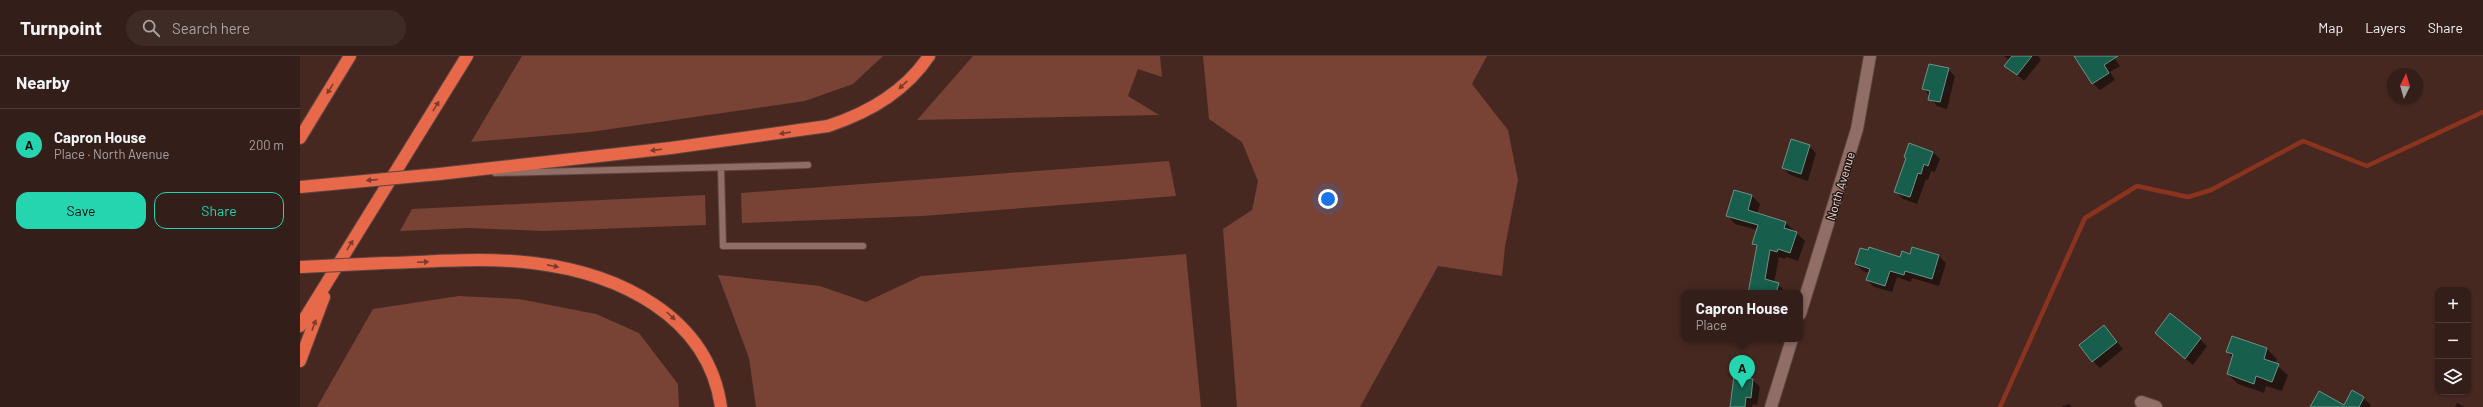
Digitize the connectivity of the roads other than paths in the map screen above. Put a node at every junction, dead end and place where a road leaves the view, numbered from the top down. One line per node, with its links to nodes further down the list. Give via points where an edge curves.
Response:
1 (350, 56): 5 (highway, one-way to 5)
2 (467, 56): 12 (highway, one-way to 2)
3 (929, 56): 8 (highway, one-way to 8, via 912,77 880,104 828,126 671,148)
4 (1870, 56): 13 (main road, North Avenue, via 1857,129)
5 (300, 138)
6 (808, 165): 7 (lane)
7 (721, 169): 8 (lane); 10 (lane, via 723,246)
8 (439, 174): 9 (highway, one-way to 9, bridge)
9 (300, 187)
10 (863, 246)
11 (300, 267): 18 (highway, one-way to 18, bridge, via 484,261 534,263 574,271 628,289 653,302 684,328 707,363)
12 (334, 272): 14 (highway); 16 (highway, one-way to 12)
13 (1803, 304)
14 (300, 326)
15 (1791, 342): 19 (main road)
16 (300, 361)
17 (2141, 402): 20 (main road)
18 (721, 407)
19 (1771, 407)
20 (2156, 407)

